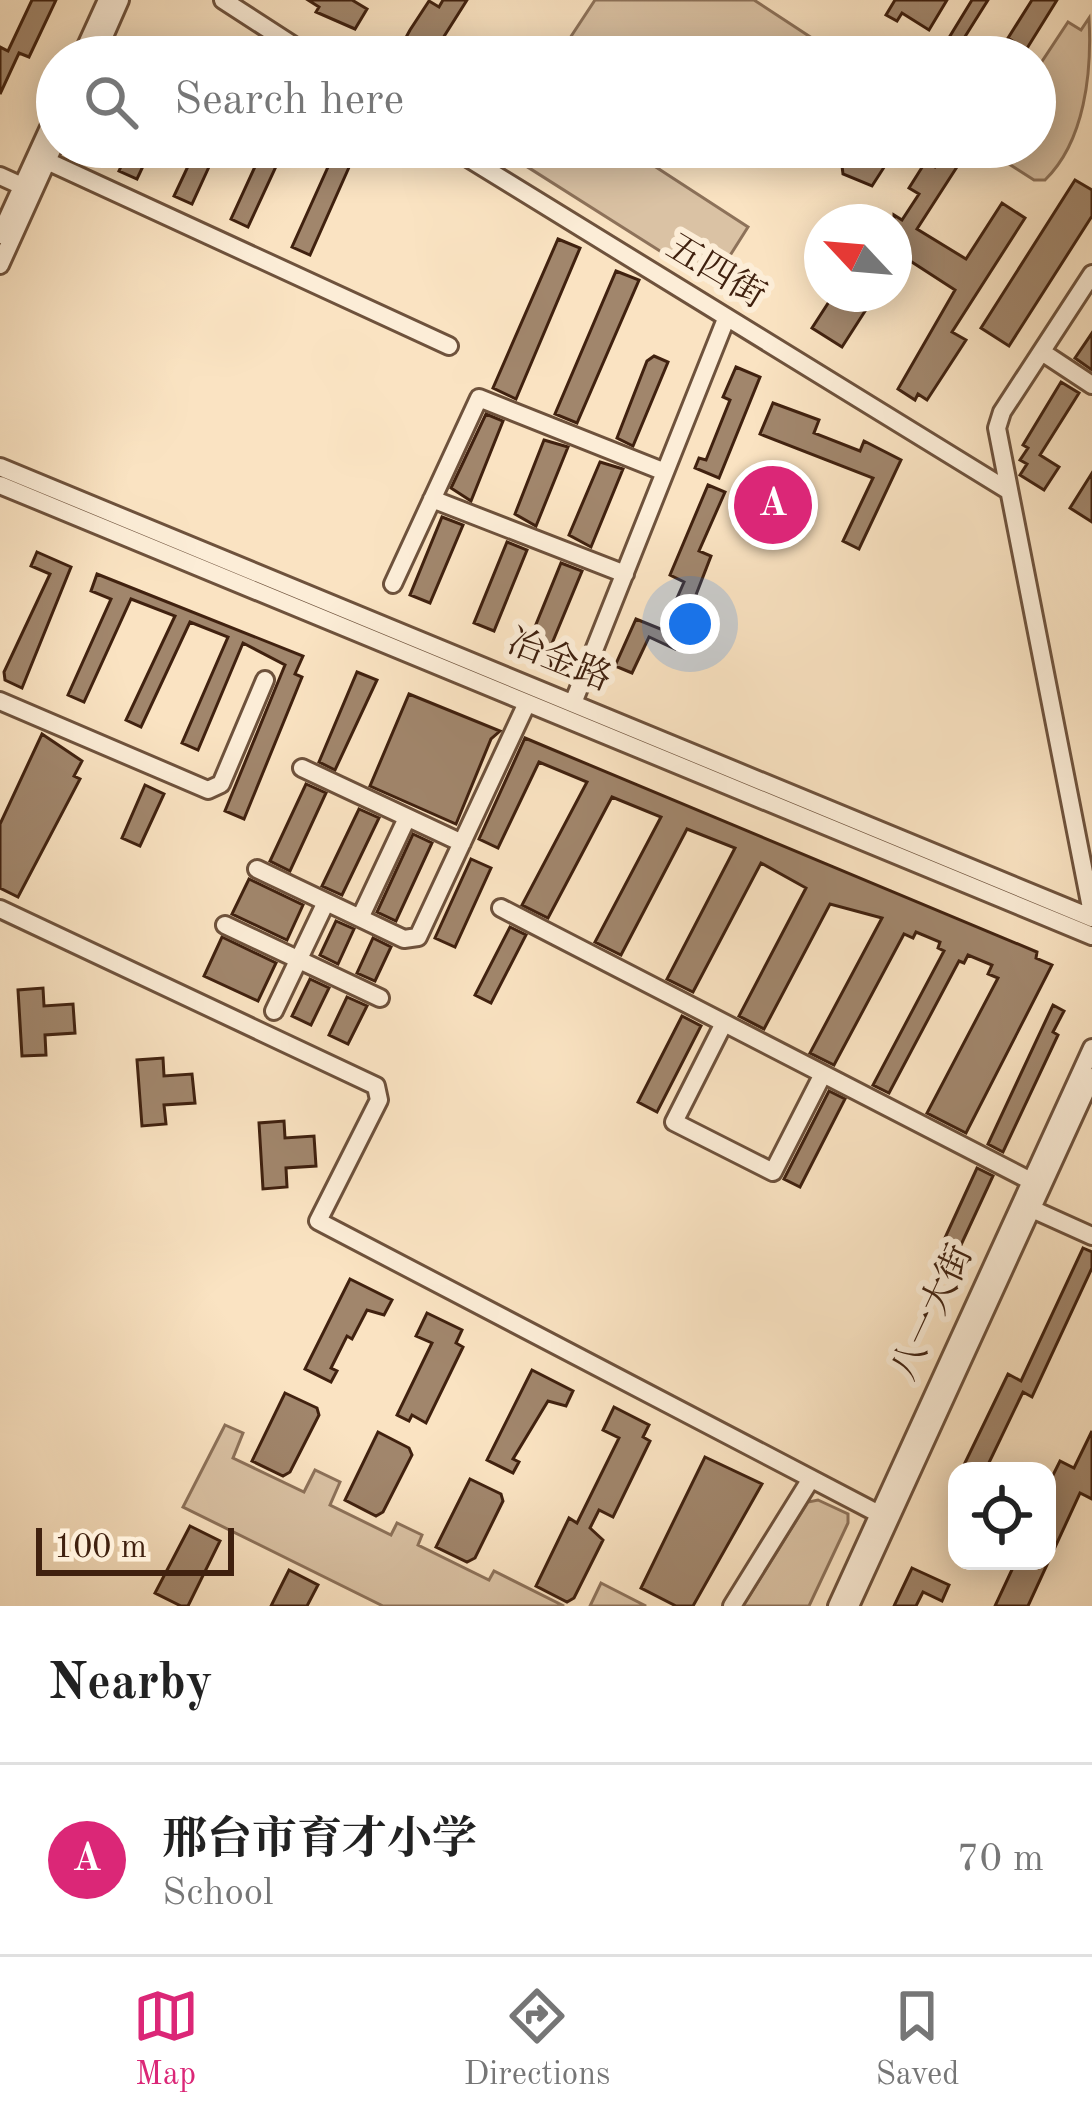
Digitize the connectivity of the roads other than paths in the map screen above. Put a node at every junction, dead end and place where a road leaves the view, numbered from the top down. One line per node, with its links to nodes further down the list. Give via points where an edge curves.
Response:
1 (107, 0): 4 (street)
2 (120, 0): 5 (street)
3 (223, 0): 6 (street)
4 (91, 36)
5 (104, 36)
6 (279, 36)
7 (36, 156): 12 (street)
8 (44, 168): 14 (street)
9 (62, 168): 17 (street)
10 (484, 168): 16 (street, 五四街)
11 (0, 176): 12 (street)
12 (22, 186): 13 (street)
13 (0, 235)
14 (0, 265)
15 (1092, 274): 18 (street)
16 (726, 319): 21 (street); 23 (street, 五四街)
17 (449, 346)
18 (1042, 352): 19 (street); 23 (street, via 999,421)
19 (1092, 385)
20 (0, 467): 30 (street, 冶金路)
21 (665, 472): 24 (street, via 479,398); 25 (street)
22 (0, 485): 29 (street, 冶金路)
23 (1009, 491): 38 (street)
24 (432, 499): 25 (street); 26 (street)
25 (625, 574): 30 (street)
26 (392, 584)
27 (265, 680): 28 (street, via 221,784 208,790)
28 (0, 701)
29 (527, 703): 33 (street); 41 (street, 冶金路)
30 (573, 704): 38 (street, 冶金路)
31 (302, 768): 32 (street)
32 (407, 818): 33 (street); 39 (street)
33 (462, 844): 39 (street, via 418,937 404,939)
34 (257, 869): 35 (street)
35 (326, 902): 39 (street); 42 (street)
36 (501, 908): 45 (street)
37 (0, 909): 52 (street, via 376,1085 379,1100 318,1221)
38 (1092, 915)
39 (360, 918)
40 (225, 925): 42 (street)
41 (1092, 936)
42 (298, 960): 43 (street); 44 (street)
43 (380, 998)
44 (274, 1011)
45 (724, 1023): 47 (street); 47 (street, via 674,1122 773,1172)
46 (1092, 1048): 49 (street, 八一大街)
47 (823, 1074): 49 (street)
48 (1092, 1077): 50 (street, 八一大街)
49 (1031, 1181): 53 (street, 八一大街)
50 (1032, 1209): 51 (street); 56 (street, 八一大街)
51 (1092, 1236)
52 (809, 1482): 53 (street); 54 (street)
53 (879, 1514): 55 (street, 八一大街)
54 (732, 1606)
55 (837, 1606)
56 (850, 1606)

